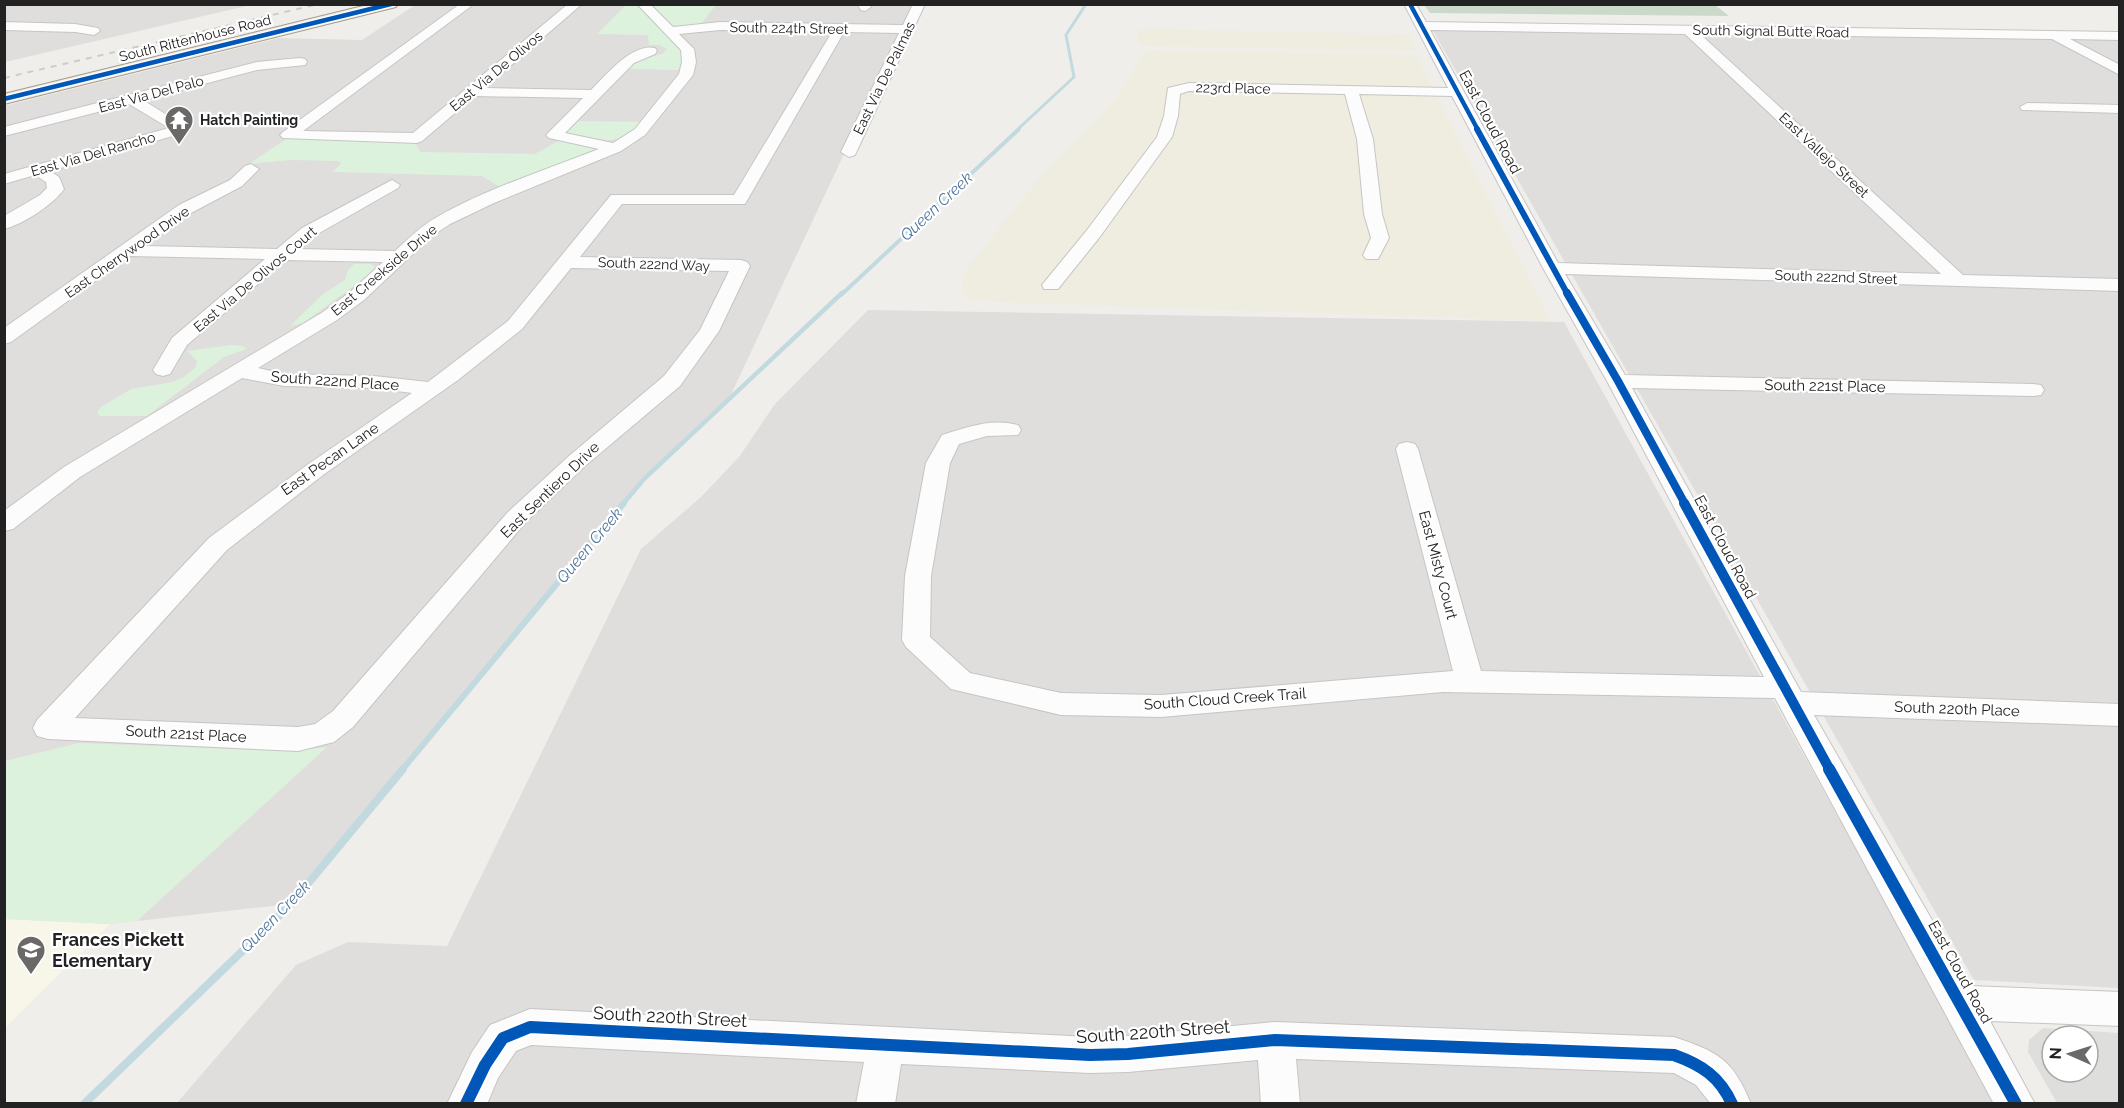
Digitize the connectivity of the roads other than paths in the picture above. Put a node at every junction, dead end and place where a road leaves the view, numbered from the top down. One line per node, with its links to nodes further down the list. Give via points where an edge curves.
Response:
1 (392, 4): 24 (main road, South Rittenhouse Road)
2 (468, 4): 21 (street, East Via De Olivos, via 288,135 417,138)
3 (576, 4): 21 (street, East Via De Olivos)
4 (643, 4): 14 (street, East Creekside Drive)
5 (919, 4): 11 (street, East Via De Palmas)
6 (766, 12): 9 (street)
7 (1416, 15): 12 (street, South Signal Butte Road); 22 (street, East Cloud Road)
8 (4, 27): 13 (street)
9 (755, 27): 10 (street, South 224th Street); 14 (street, South 224th Street)
10 (840, 28): 11 (street, South 224th Street); 40 (street, East Pecan Lane, via 739,200 617,199)
11 (908, 29): 30 (street, East Via De Palmas)
12 (1689, 30): 15 (street, South Signal Butte Road); 43 (street, East Vallejo Street)
13 (94, 31)
14 (670, 31): 29 (street, East Creekside Drive, via 689,54 686,75 640,132)
15 (2054, 35): 16 (street, South Signal Butte Road); 19 (street)
16 (2120, 36)
17 (650, 51): 23 (street, via 629,60)
18 (300, 62): 25 (street, East Via Del Palo, via 257,66)
19 (2120, 71)
20 (1351, 90): 22 (street, 223rd Place); 38 (street, via 1365,139 1373,214 1380,238); 44 (street, 223rd Place, via 1189,87 1173,91 1164,137)
21 (472, 92): 23 (street)
22 (1457, 92): 42 (street, East Cloud Road)
23 (595, 94): 29 (street, via 554,135)
24 (4, 99)
25 (131, 99): 28 (street, East Via Del Palo); 32 (street, East Via Del Rancho, via 182,129)
26 (2027, 107): 27 (street)
27 (2120, 109)
28 (4, 132)
29 (616, 148): 39 (street, East Creekside Drive, via 465,209 426,232)
30 (849, 152)
31 (251, 169): 36 (street, East Cherrywood Drive, via 236,183 185,209)
32 (37, 170): 33 (street, East Via Del Rancho); 35 (street, via 53,180 56,189)
33 (4, 179)
34 (392, 185): 37 (street, East Via De Olivos Court, via 308,232)
35 (4, 224)
36 (126, 251): 37 (street); 46 (street, East Cherrywood Drive)
37 (281, 255): 39 (street); 47 (street, East Via De Olivos Court, via 179,342)
38 (1372, 255)
39 (400, 257): 48 (street, East Creekside Drive, via 330,316)
40 (567, 262): 41 (street, South 222nd Way); 50 (street, East Pecan Lane, via 515,325)
41 (741, 266): 59 (street, East Sentiero Drive, via 709,331 672,381 518,517 343,719)
42 (1552, 268): 43 (street, South 222nd Street); 49 (street, East Cloud Road)
43 (1958, 280): 45 (street, South 222nd Street)
44 (1051, 285)
45 (2120, 285)
46 (4, 338)
47 (163, 370)
48 (239, 371): 50 (street, South 222nd Place, via 284,380 374,382); 54 (street, East Creekside Drive, via 72,472)
49 (1618, 381): 51 (street, South 221st Place); 56 (street, East Cloud Road)
50 (430, 389): 58 (street, East Pecan Lane, via 218,544)
51 (2033, 390)
52 (1010, 430): 55 (street, South Cloud Creek Trail, via 985,429 950,440 938,462 918,576 916,640 961,682 1061,704 1161,706 1431,682)
53 (1407, 449): 55 (street, East Misty Court)
54 (4, 524)
55 (1470, 682): 56 (street, South Cloud Creek Trail)
56 (1789, 695): 57 (street, South 220th Place); 60 (street, East Cloud Road)
57 (2120, 715)
58 (48, 728): 59 (street, South 221st Place, via 298,739)
59 (323, 734)
60 (1960, 1003): 61 (street); 68 (street, East Cloud Road)
61 (2120, 1009)
62 (1275, 1040): 63 (street, South 220th Street, via 1090,1055); 66 (street); 67 (street, South 220th Street, via 1674,1055 1718,1077)
63 (886, 1044): 64 (street, South 220th Street, via 530,1027 503,1038); 65 (street)
64 (466, 1104)
65 (875, 1104)
66 (1281, 1104)
67 (1732, 1104)
68 (2016, 1104)

